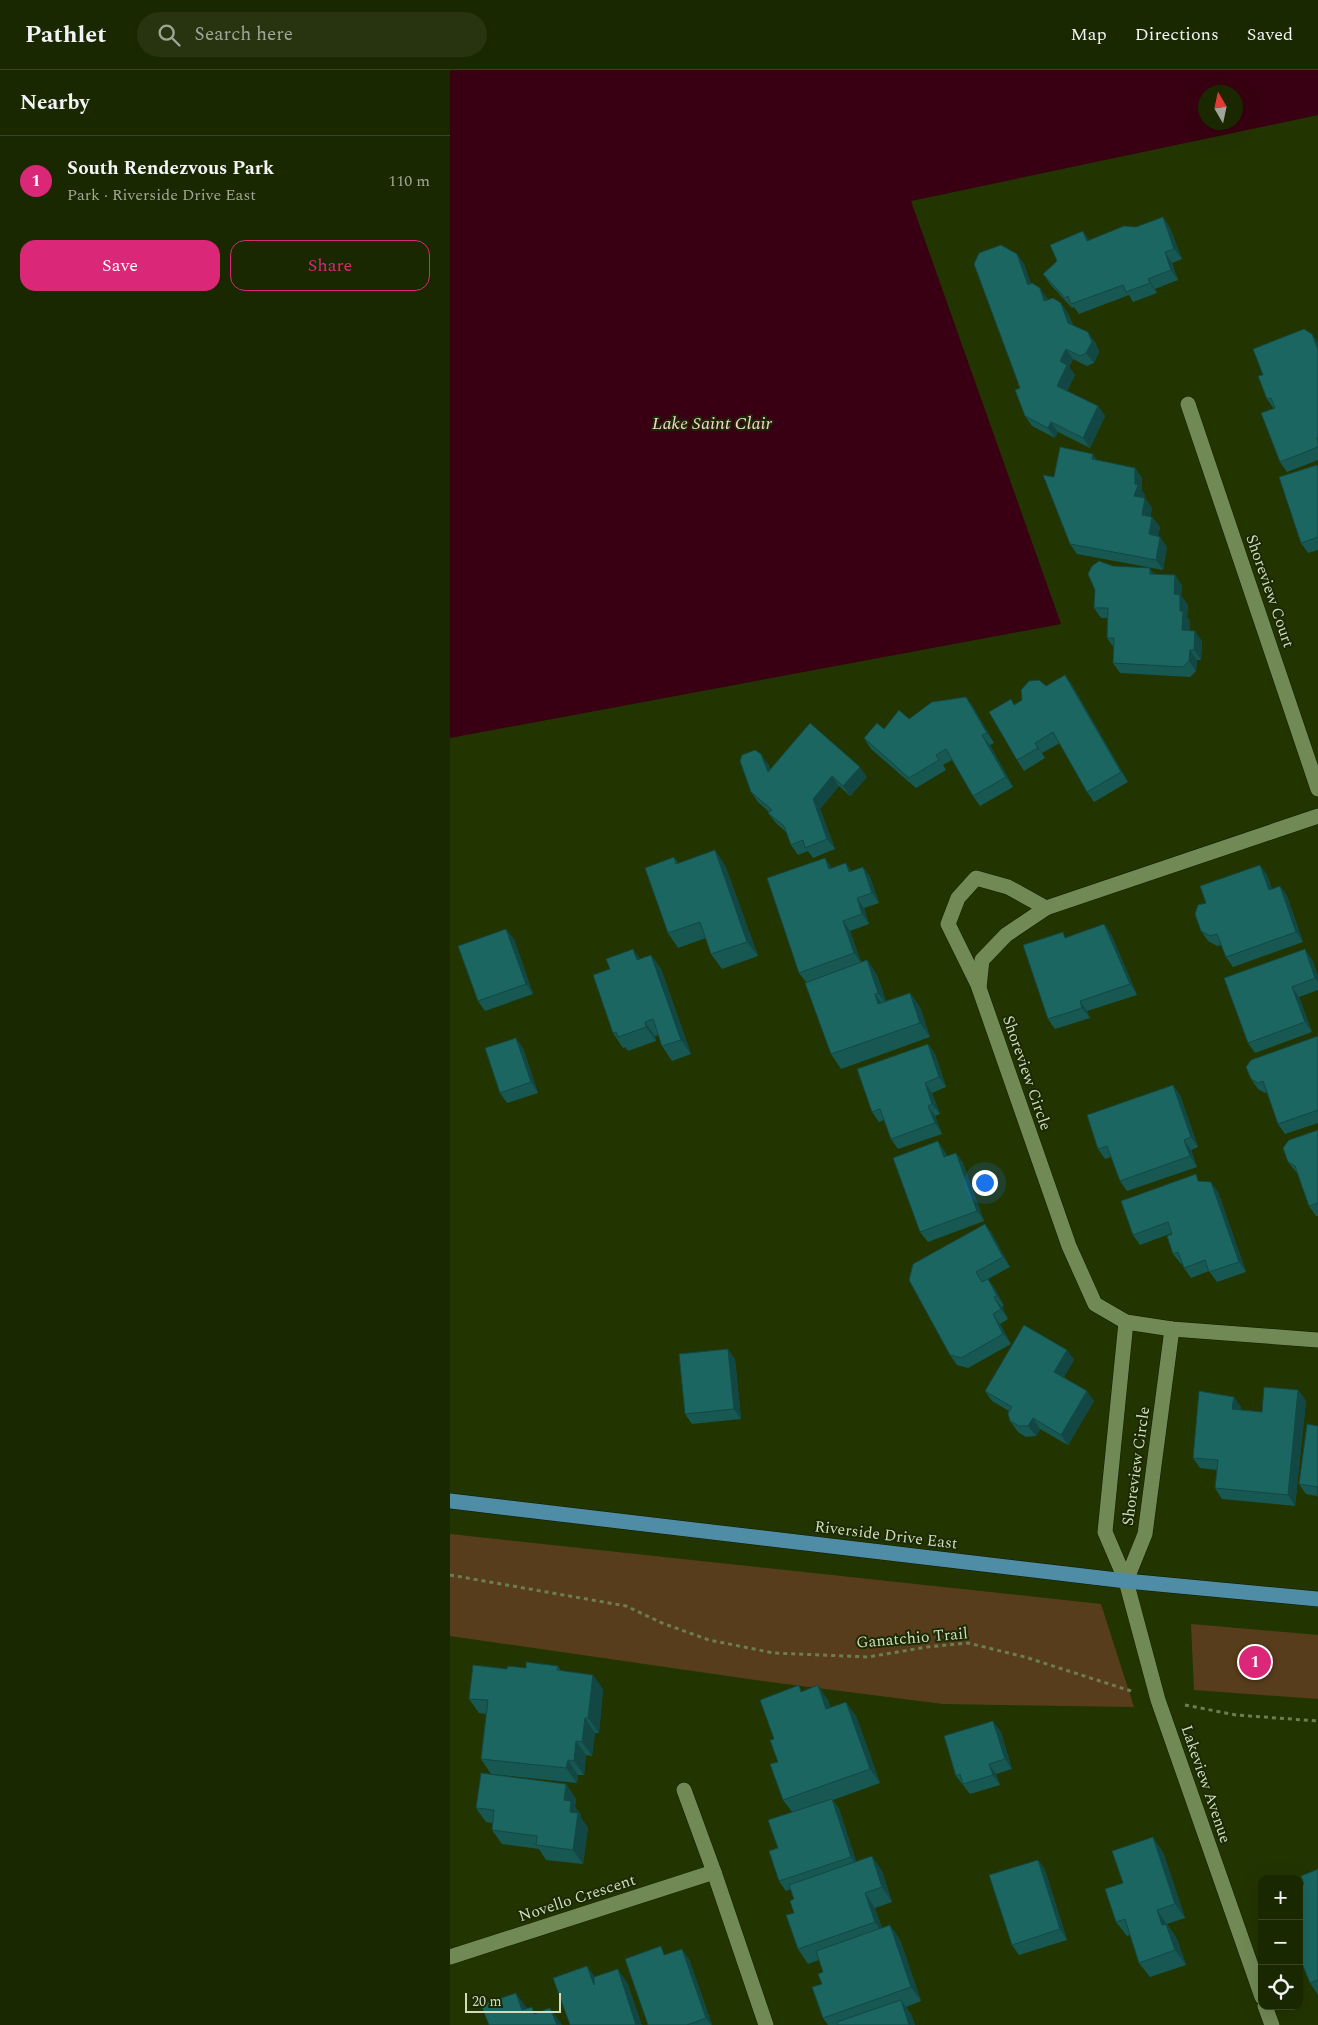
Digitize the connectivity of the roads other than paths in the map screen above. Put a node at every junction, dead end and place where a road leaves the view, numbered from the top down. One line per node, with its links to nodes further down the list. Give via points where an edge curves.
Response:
1 (1188, 404): 2 (street, Shoreview Court)
2 (1318, 789)
3 (1318, 816): 4 (street, Shoreview Circle)
4 (1046, 908): 5 (street, Shoreview Circle, via 1006,935 982,960); 5 (street, Shoreview Circle, via 1008,887 976,878 958,898 948,924)
5 (979, 988): 6 (street, Shoreview Circle, via 1069,1246 1095,1304)
6 (1126, 1322): 7 (street, Shoreview Circle); 10 (street, Shoreview Circle, via 1105,1532)
7 (1172, 1329): 8 (street, Shoreview Circle); 10 (street, Shoreview Circle, via 1145,1534)
8 (1318, 1340)
9 (450, 1501): 10 (main road, Riverside Drive East)
10 (1126, 1581): 11 (main road, Riverside Drive East); 15 (street, Lakeview Avenue, via 1158,1700)
11 (1318, 1599)
12 (684, 1790): 13 (street)
13 (714, 1872): 14 (street, Novello Crescent); 17 (street)
14 (450, 1957)
15 (1258, 1986)
16 (1266, 2010): 18 (street)
17 (766, 2025)
18 (1272, 2025)

